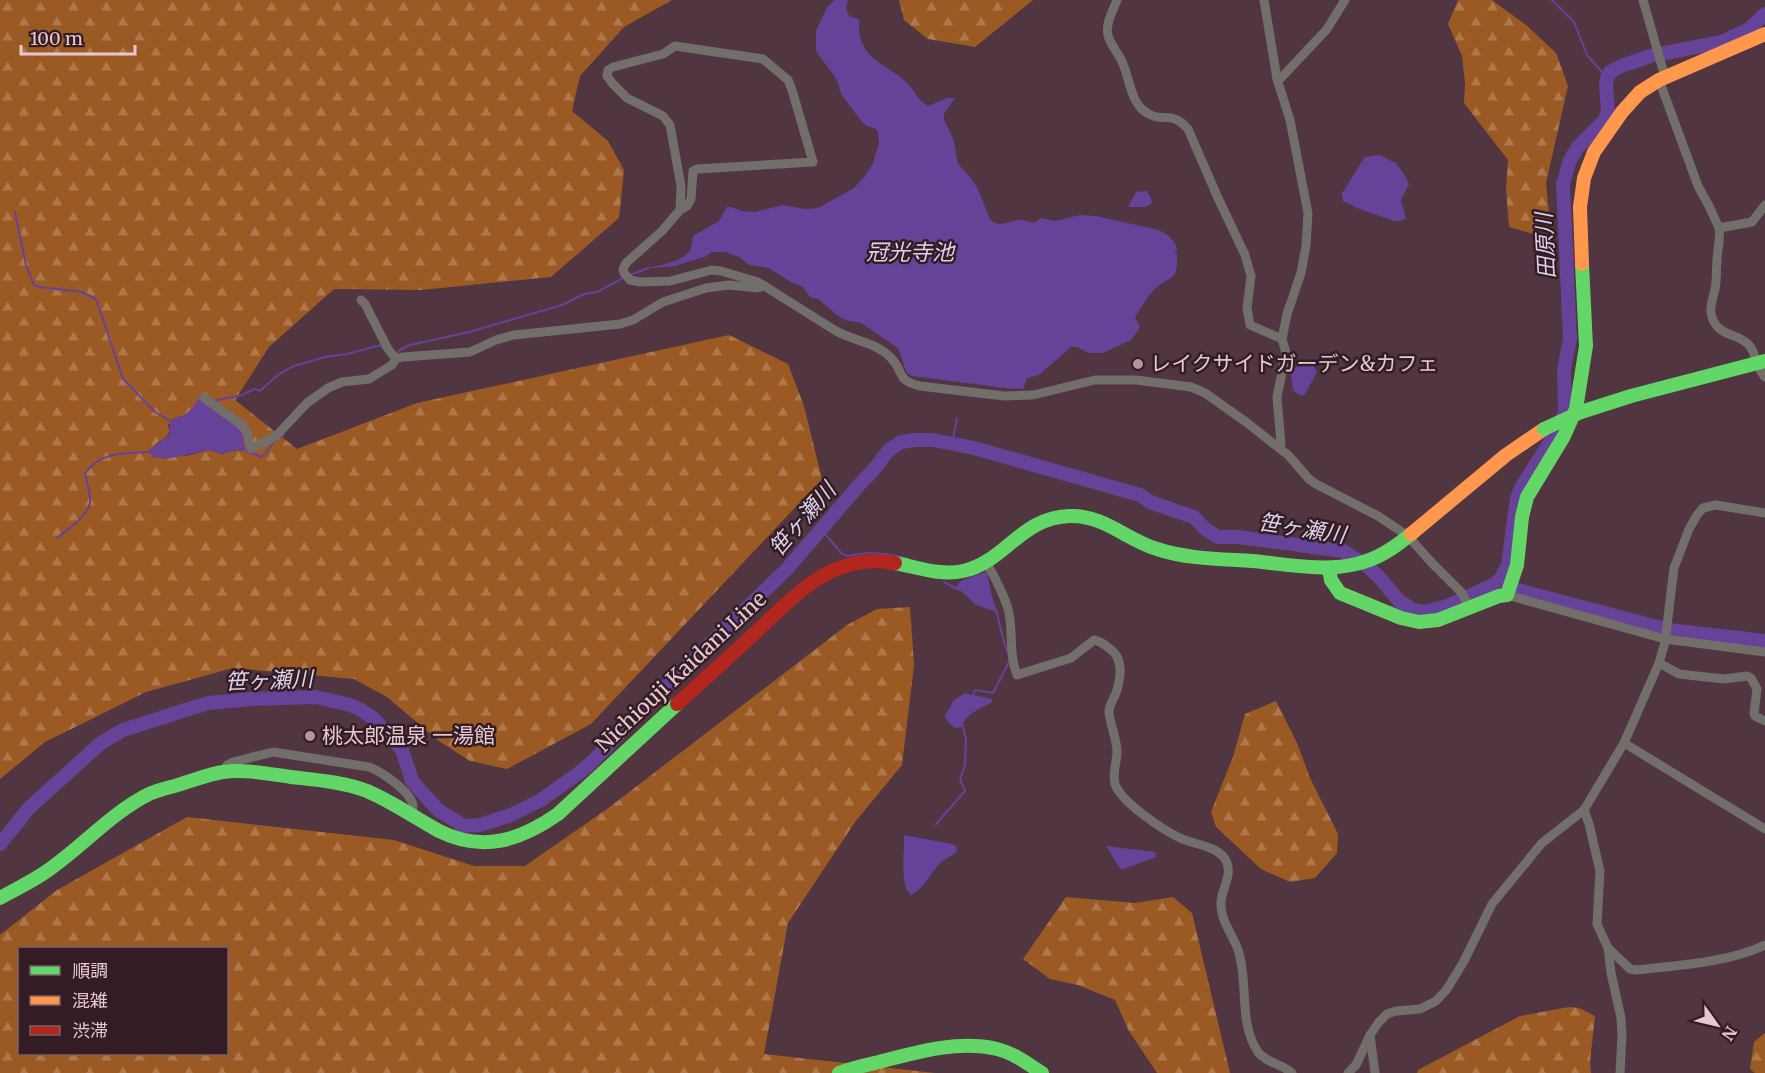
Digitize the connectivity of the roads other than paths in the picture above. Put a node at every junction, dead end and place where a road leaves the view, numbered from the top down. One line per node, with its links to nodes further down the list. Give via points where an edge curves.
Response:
1 (1117, 0): 13 (street, via 1108,36 1123,63 1136,102 1145,113 1179,120 1188,129 1245,255 1251,276 1246,309 1250,325)
2 (1264, 0): 6 (street)
3 (1346, 0): 6 (street, via 1327,29)
4 (1642, 0): 7 (street)
5 (1765, 34): 7 (main road)
6 (1277, 79): 13 (street, via 1290,120 1308,213 1301,273)
7 (1661, 79): 10 (street, via 1698,186); 23 (main road, via 1625,108 1586,168 1580,207 1586,346 1581,383 1576,409 1564,436 1527,497 1517,565)
8 (1765, 205): 10 (street, via 1752,222)
9 (680, 210): 9 (street, via 681,186 670,124 663,116 622,94 607,76 608,70 663,54 675,46 762,59 788,81 813,162 698,169 693,171 691,199); 11 (street, via 626,263 624,273 630,280 670,281 712,270)
10 (1719, 228): 15 (street, via 1711,315 1717,327 1749,345)
11 (765, 286): 14 (street, via 706,288 663,302 620,324 514,335 470,352); 18 (street, via 844,336 877,347 891,358 900,376 910,384 1004,396 1033,395 1095,380 1171,383 1205,393)
12 (361, 300): 14 (street)
13 (1282, 339): 18 (street, via 1286,354 1277,397)
14 (393, 361): 17 (street, via 369,379 328,388 276,436 250,448 243,426)
15 (1761, 362): 16 (street, via 1758,368); 20 (main road, Nichiouji Kaidani Line, bridge, via 1632,396 1544,429 1506,455)
16 (1765, 377)
17 (203, 397)
18 (1280, 448): 20 (street, via 1316,484)
19 (1765, 513): 25 (street, via 1716,505 1703,508 1689,529 1674,568)
20 (1408, 536): 22 (main road, Nichiouji Kaidani Line, via 1375,559); 24 (street, via 1461,592)
21 (985, 561): 22 (main road, Nichiouji Kaidani Line, via 1038,523 1071,516 1102,520 1147,545 1173,554); 32 (main road, Nichiouji Kaidani Line, via 963,571 942,573 867,561 849,564 808,584 558,814 538,828 498,842 480,842 459,839); 40 (street, via 1009,612 1017,675 1071,657 1094,640 1117,656 1120,675 1109,711 1117,753 1115,784 1130,804 1172,834 1225,859 1229,871 1221,903 1224,921 1239,951 1251,1040 1264,1058)
22 (1329, 568): 24 (main road, via 1331,580 1340,593 1401,618 1428,622)
23 (1509, 590): 24 (main road); 25 (street)
24 (1469, 606)
25 (1665, 637): 26 (street); 27 (street)
26 (1765, 652)
27 (1659, 663): 28 (street, via 1679,674 1751,678 1757,689 1754,713); 29 (street)
28 (1765, 721)
29 (1624, 743): 31 (street); 33 (street)
30 (223, 772): 32 (main road, Nichiouji Kaidani Line, via 245,771 338,783 372,793); 32 (street, via 233,762 273,752 369,767 391,779 410,800); 34 (main road, Nichiouji Kaidani Line, via 144,797 47,871)
31 (1584, 810): 36 (street, via 1600,871 1597,924); 37 (street, via 1542,843 1492,904 1464,961 1436,1001 1420,1009 1387,1014)
32 (412, 815)
33 (1765, 830)
34 (0, 898)
35 (1765, 945): 36 (street, via 1700,962 1637,970 1630,969)
36 (1608, 948): 43 (street, via 1621,1018)
37 (1370, 1035): 41 (street); 42 (street)
38 (838, 1073): 39 (main road, via 956,1046 999,1050)
39 (1042, 1073)
40 (1292, 1073)
41 (1348, 1073)
42 (1375, 1073)
43 (1620, 1073)

